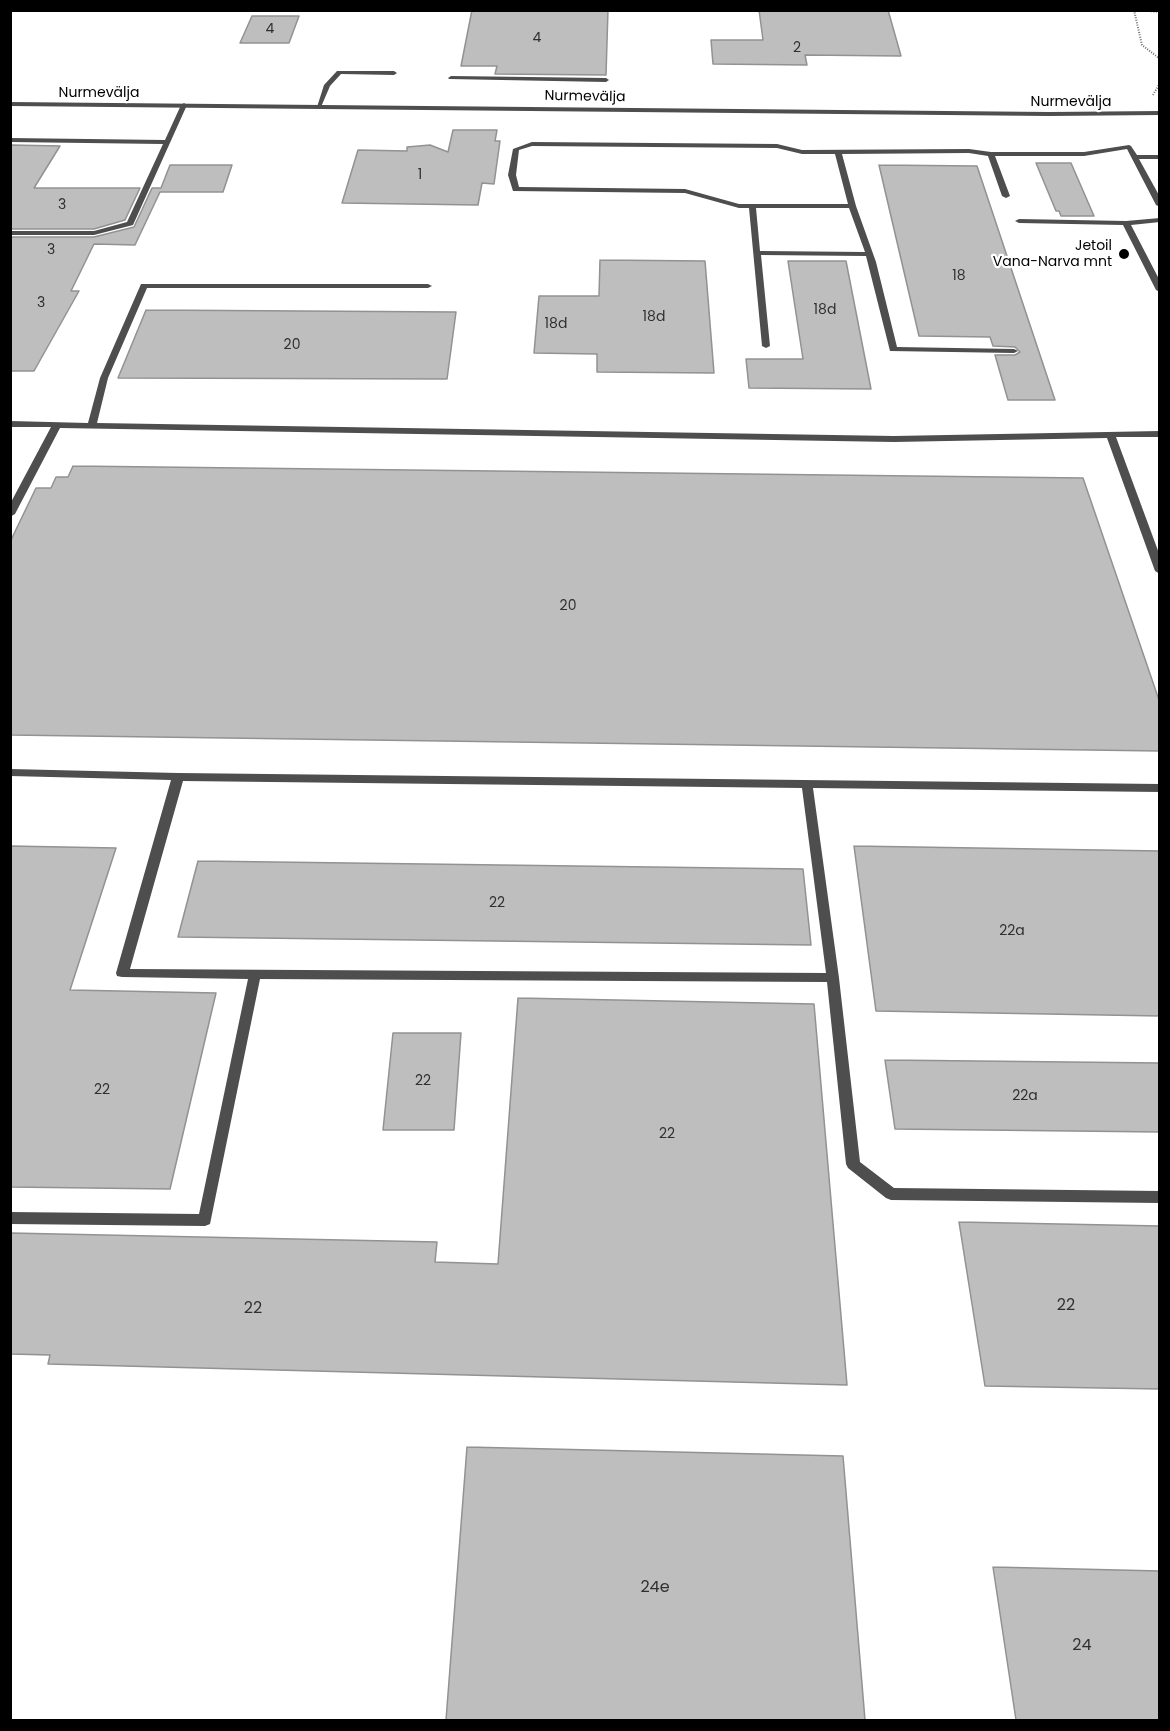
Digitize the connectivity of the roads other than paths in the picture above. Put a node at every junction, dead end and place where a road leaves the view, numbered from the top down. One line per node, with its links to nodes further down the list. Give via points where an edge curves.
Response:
1 (394, 73): 6 (street, via 339,72 327,85)
2 (451, 78): 3 (street)
3 (606, 80)
4 (10, 104): 5 (street, Nurmevälja)
5 (184, 105): 6 (street, Nurmevälja); 9 (street)
6 (319, 106): 7 (street, Nurmevälja)
7 (1160, 113)
8 (10, 140): 9 (street)
9 (167, 142): 21 (street, via 130,223 94,233)
10 (838, 152): 11 (street); 16 (street, via 802,152 777,146 532,144 516,149 512,175 516,189 685,191); 17 (street)
11 (991, 154): 12 (street, via 1084,154 1130,147); 14 (street)
12 (1135, 157): 13 (street); 15 (street)
13 (1160, 157)
14 (1006, 196)
15 (1160, 205)
16 (752, 206): 17 (street); 22 (street)
17 (852, 206): 23 (street)
18 (1160, 220): 20 (street)
19 (1019, 221): 20 (street)
20 (1126, 223): 25 (street)
21 (10, 233)
22 (757, 253): 23 (street); 26 (street)
23 (869, 254): 27 (street, via 893,349)
24 (428, 286): 30 (street, via 144,286 104,378)
25 (1159, 289)
26 (766, 346)
27 (1014, 351)
28 (10, 424): 29 (street)
29 (57, 424): 30 (street); 33 (street)
30 (92, 425): 32 (street, via 894,440)
31 (1160, 434): 32 (street)
32 (1112, 435): 34 (street)
33 (10, 514)
34 (1160, 571)
35 (10, 772): 36 (street)
36 (178, 777): 37 (street); 39 (street, via 122,973)
37 (807, 784): 38 (street); 40 (street)
38 (1160, 788)
39 (255, 975): 40 (street); 42 (street, via 205,1221)
40 (833, 978): 41 (street, via 853,1164 891,1194)
41 (1160, 1197)
42 (10, 1218)

